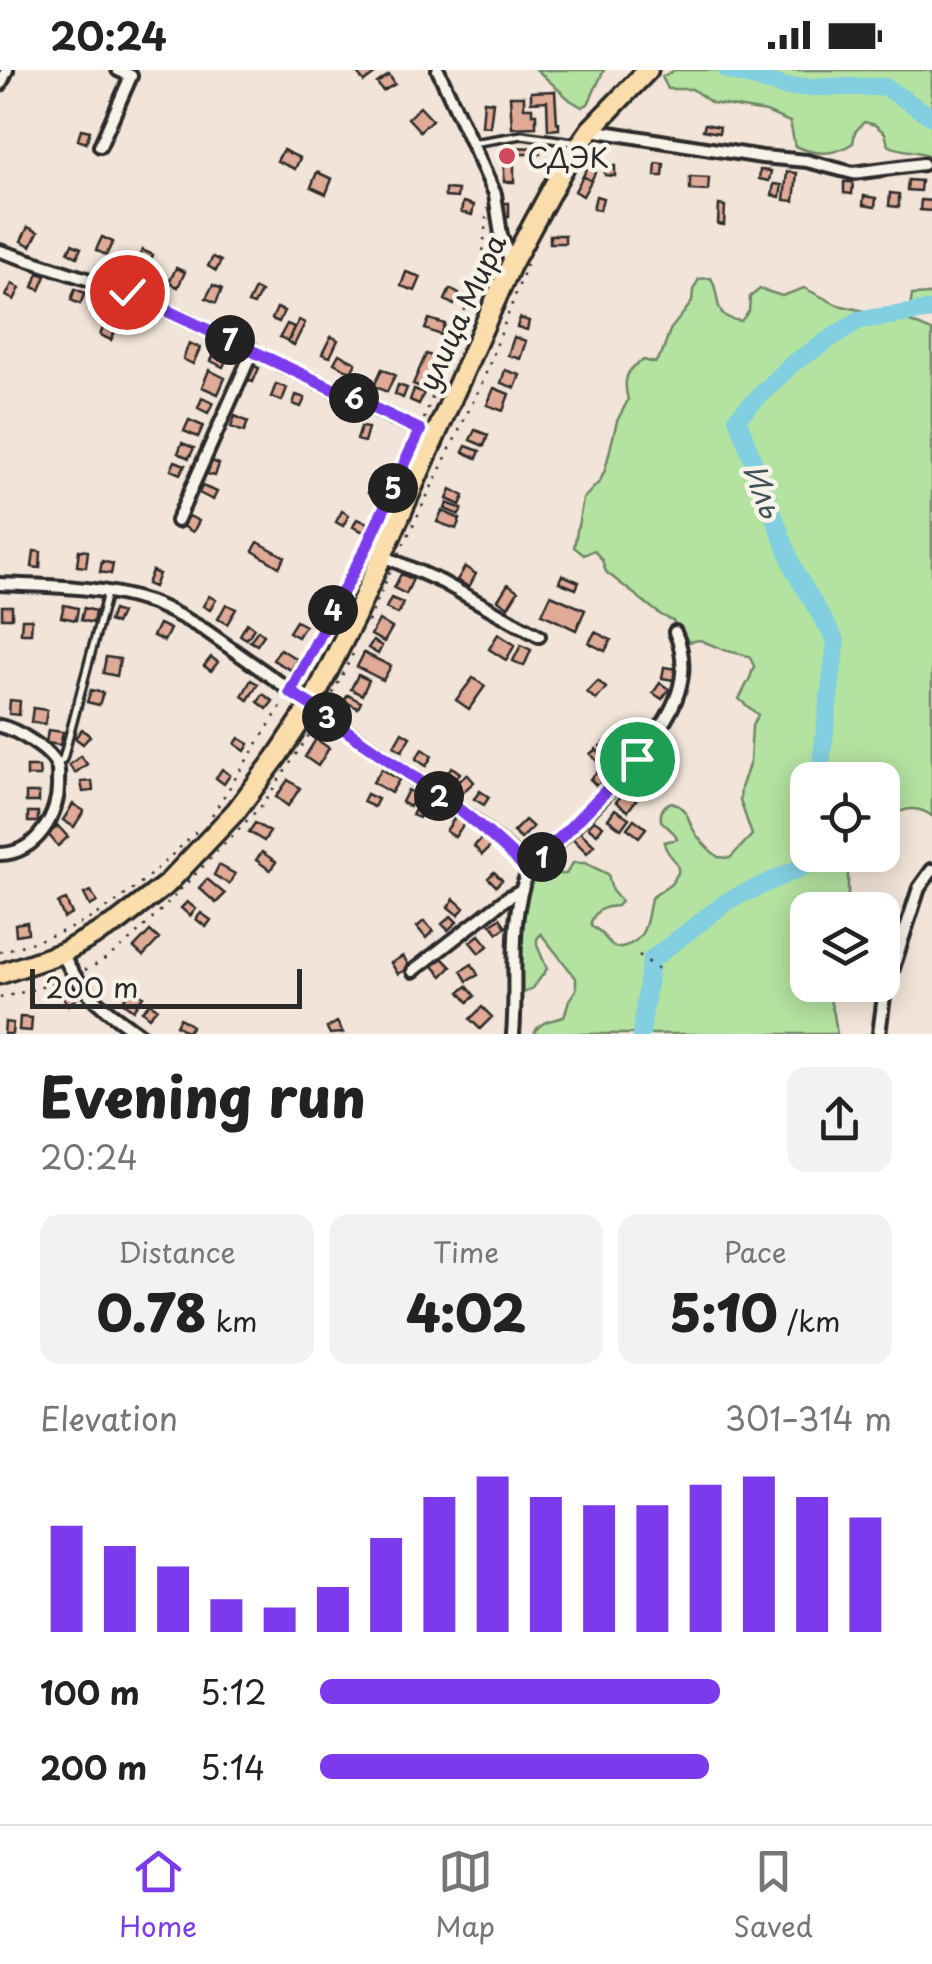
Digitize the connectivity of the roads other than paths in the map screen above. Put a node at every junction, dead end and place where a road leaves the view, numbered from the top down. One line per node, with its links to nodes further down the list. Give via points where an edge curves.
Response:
1 (7, 70): 5 (street)
2 (118, 70): 8 (street, via 131,76)
3 (438, 70): 7 (street)
4 (648, 70): 6 (highway, улица Мира)
5 (0, 85)
6 (586, 136): 7 (lane); 9 (street, via 807,161 853,173); 11 (highway, улица Мира)
7 (472, 142): 11 (street, via 495,194)
8 (100, 146)
9 (922, 164)
10 (0, 251): 12 (street, via 127,292)
11 (511, 265): 13 (highway, улица Мира)
12 (253, 350): 13 (street); 14 (street)
13 (427, 433): 15 (highway, улица Мира)
14 (177, 521)
15 (380, 555): 19 (street); 20 (highway, улица Мира)
16 (0, 584): 17 (street)
17 (107, 593): 20 (street, via 167,609); 22 (lane)
18 (676, 632): 25 (street, via 683,669 662,723 637,759)
19 (539, 636)
20 (311, 705): 25 (street, via 474,820); 27 (highway, улица Мира, via 236,811 167,884)
21 (0, 726): 22 (street, via 17,730)
22 (57, 766): 23 (street, via 48,825 28,844)
23 (0, 854)
24 (932, 870): 32 (street, via 919,888 884,996)
25 (528, 871): 26 (street)
26 (520, 891): 28 (street); 31 (street)
27 (62, 953): 29 (highway, улица Мира); 30 (street, via 97,1004)
28 (413, 971)
29 (0, 974)
30 (140, 1034)
31 (513, 1034)
32 (879, 1034)

